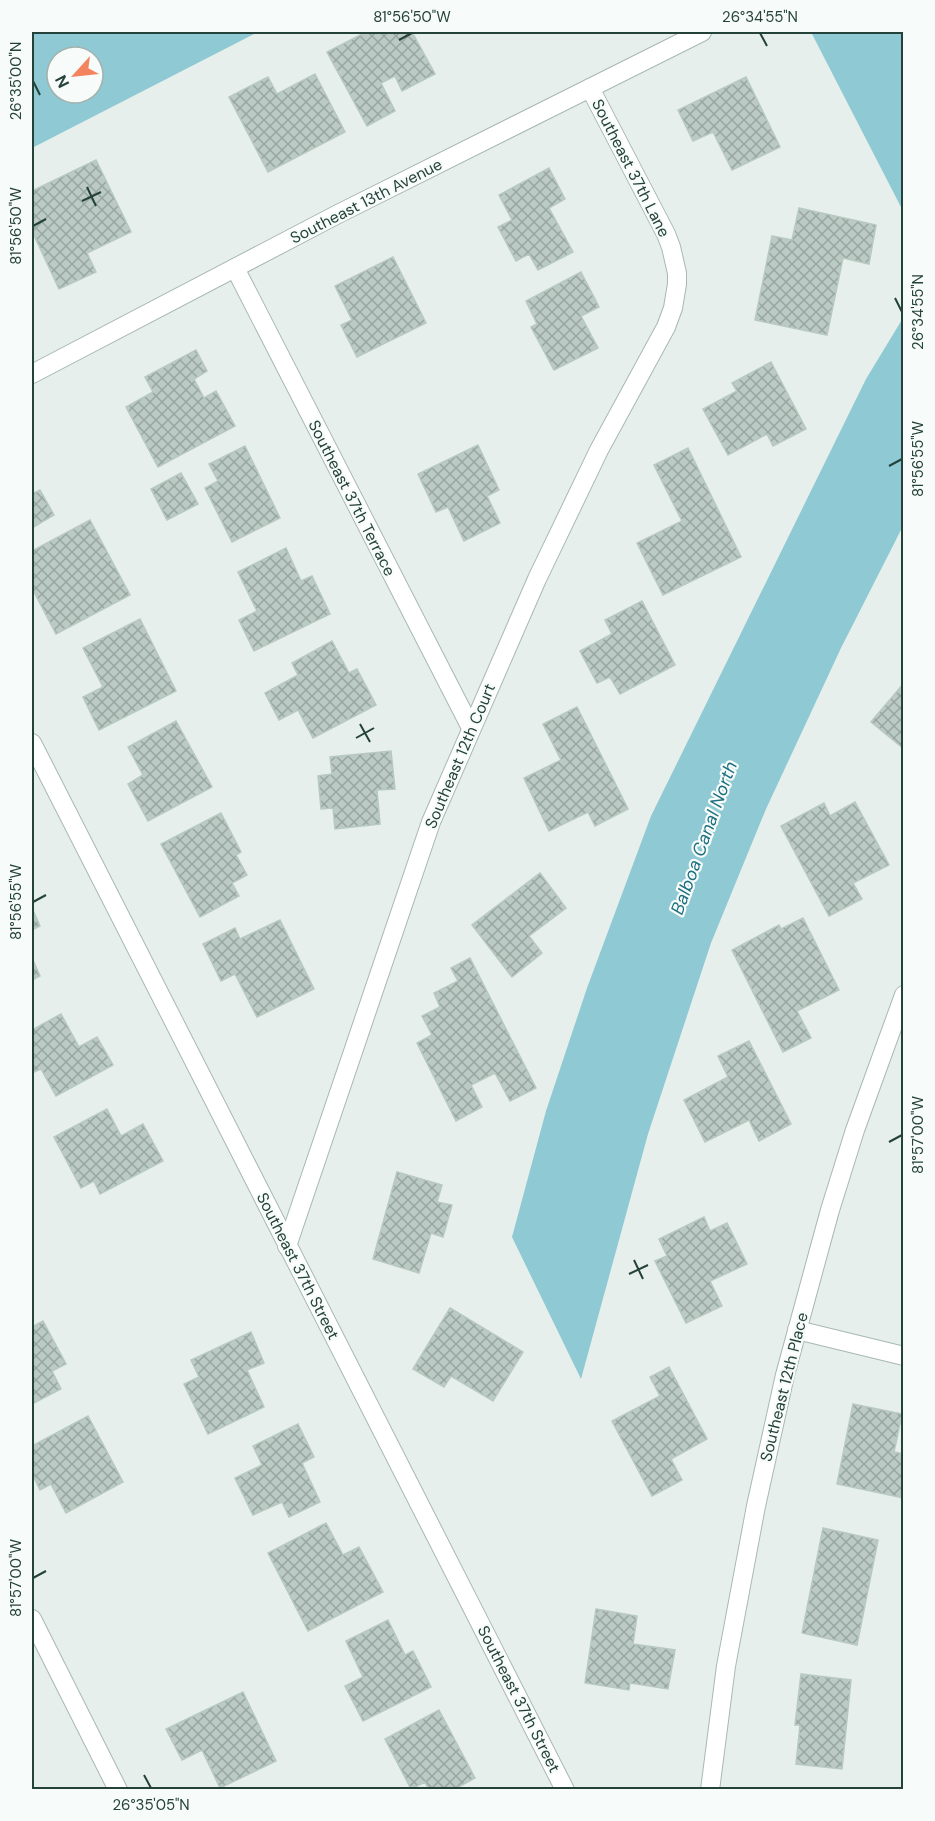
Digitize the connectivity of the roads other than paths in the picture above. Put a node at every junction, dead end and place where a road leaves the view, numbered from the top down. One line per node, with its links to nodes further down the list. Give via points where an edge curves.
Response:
1 (702, 32): 2 (street, Southeast 13th Avenue)
2 (590, 88): 3 (street, Southeast 13th Avenue); 4 (street, Southeast 37th Lane, via 666,234 675,260)
3 (235, 268): 5 (street, Southeast 13th Avenue); 6 (street, Southeast 37th Terrace)
4 (677, 285): 6 (street, Southeast 12th Court, via 666,327 599,450)
5 (32, 374)
6 (471, 728): 9 (street, Southeast 12th Court, via 431,822)
7 (32, 743): 9 (street, Southeast 37th Street)
8 (903, 995): 10 (street, Southeast 12th Place, via 855,1130)
9 (287, 1246): 14 (street, Southeast 37th Street)
10 (798, 1330): 11 (street); 15 (street, Southeast 12th Place, via 756,1506 726,1666)
11 (903, 1356)
12 (32, 1619): 13 (street)
13 (118, 1790)
14 (565, 1790)
15 (710, 1790)

